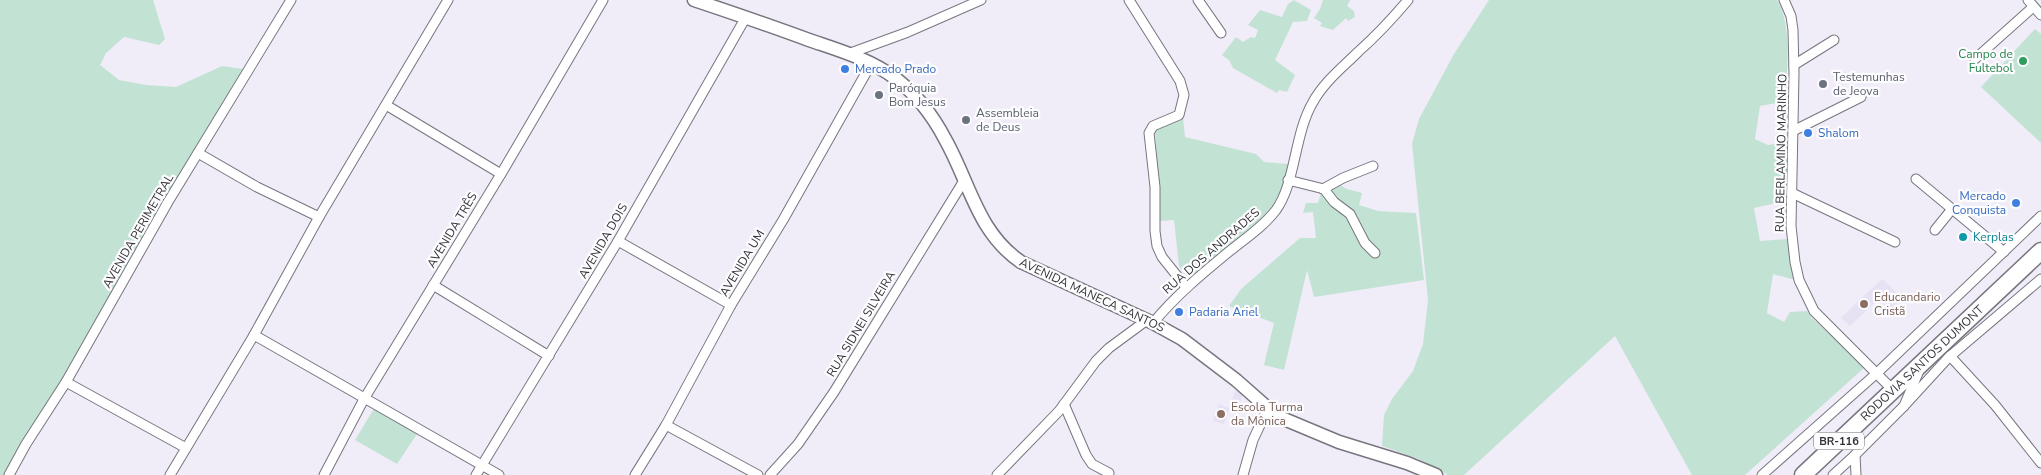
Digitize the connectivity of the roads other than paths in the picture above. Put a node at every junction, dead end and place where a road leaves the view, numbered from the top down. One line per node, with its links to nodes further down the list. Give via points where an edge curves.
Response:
1 (291, 0): 22 (street, AVENIDA PERIMETRAL)
2 (448, 0): 20 (street)
3 (603, 0): 24 (street, AVENIDA TRÊS)
4 (694, 0): 12 (street, AVENIDA MANECA SANTOS)
5 (981, 0): 15 (street)
6 (1129, 0): 41 (street, via 1182,88 1183,102 1179,115 1153,126 1149,133 1157,246)
7 (1198, 0): 13 (street)
8 (1408, 0): 27 (street, RUA DOS ANDRADES, via 1319,92 1304,122)
9 (1785, 0): 18 (street, RUA BERLAMINO MARINHO, via 1791,16)
10 (2031, 4): 11 (street); 16 (street)
11 (2041, 16)
12 (746, 17): 15 (street, AVENIDA MANECA SANTOS); 34 (street, AVENIDA DOIS)
13 (1221, 34)
14 (1834, 40): 18 (street)
15 (848, 54): 17 (street, AVENIDA MANECA SANTOS)
16 (1975, 59)
17 (871, 64): 25 (street, AVENIDA MANECA SANTOS, via 894,78 923,106 945,139); 42 (street, AVENIDA UM)
18 (1794, 65): 21 (street, RUA BERLAMINO MARINHO)
19 (1861, 97): 21 (street)
20 (386, 105): 24 (street); 31 (street)
21 (1793, 131): 29 (street, RUA BERLAMINO MARINHO)
22 (198, 153): 31 (street, via 257,187); 49 (street, AVENIDA PERIMETRAL)
23 (1373, 166): 28 (street)
24 (501, 174): 40 (street, AVENIDA TRÊS)
25 (965, 179): 43 (street, AVENIDA MANECA SANTOS, via 981,218 998,244 1009,254); 69 (street, RUA SIDNEI SILVEIRA, via 834,392 798,444)
26 (1916, 179): 30 (street)
27 (1288, 180): 28 (street); 41 (street, RUA DOS ANDRADES, via 1281,202 1267,219)
28 (1323, 189): 37 (street, via 1350,214 1365,243)
29 (1792, 193): 35 (street); 48 (street, RUA BERLAMINO MARINHO, via 1795,262 1805,296 1814,311)
30 (1952, 209): 33 (street); 38 (street)
31 (320, 216): 44 (street)
32 (2041, 216): 38 (street)
33 (1935, 230)
34 (618, 241): 42 (street); 45 (street, AVENIDA DOIS)
35 (1895, 242)
36 (2041, 251): 47 (highway, RODOVIA SANTOS DUMONT / BR-116)
37 (1375, 252)
38 (2004, 252): 48 (street)
39 (2041, 279): 46 (street)
40 (433, 285): 45 (street); 51 (street, AVENIDA TRÊS)
41 (1186, 287): 43 (street, RUA DOS ANDRADES)
42 (731, 305): 55 (street, AVENIDA UM)
43 (1150, 321): 52 (street, RUA DOS ANDRADES, via 1108,348); 54 (street, AVENIDA MANECA SANTOS, via 1182,339)
44 (254, 336): 51 (street); 56 (street)
45 (549, 356): 59 (street, AVENIDA DOIS)
46 (1950, 356): 53 (street); 58 (street, via 1995,405)
47 (1922, 363): 50 (highway, RODOVIA SANTOS DUMONT / BR-116); 53 (street)
48 (1877, 373): 50 (street, RUA BERLAMINO MARINHO); 73 (street)
49 (66, 382): 56 (street); 62 (street, AVENIDA PERIMETRAL)
50 (1893, 390): 74 (highway, RODOVIA SANTOS DUMONT / BR-116)
51 (364, 399): 59 (street); 64 (street, AVENIDA TRÊS)
52 (1064, 404): 61 (street, via 1086,455 1092,464); 70 (street, RUA DOS ANDRADES)
53 (1904, 406): 57 (street)
54 (1268, 408): 60 (street, AVENIDA MANECA SANTOS, via 1315,433); 71 (street, via 1253,440)
55 (666, 425): 67 (street, AVENIDA UM); 68 (street)
56 (186, 448): 63 (street)
57 (1856, 455): 75 (street); 76 (street)
58 (2041, 463)
59 (483, 465): 65 (street, AVENIDA DOIS); 66 (street)
60 (1414, 471): 72 (street, AVENIDA MANECA SANTOS)
61 (1109, 473)
62 (9, 475)
63 (170, 475)
64 (324, 475)
65 (476, 475)
66 (499, 475)
67 (635, 475)
68 (758, 475)
69 (770, 475)
70 (997, 475)
71 (1243, 475)
72 (1436, 475)
73 (1762, 475)
74 (1803, 475)
75 (1833, 475)
76 (1856, 475)

